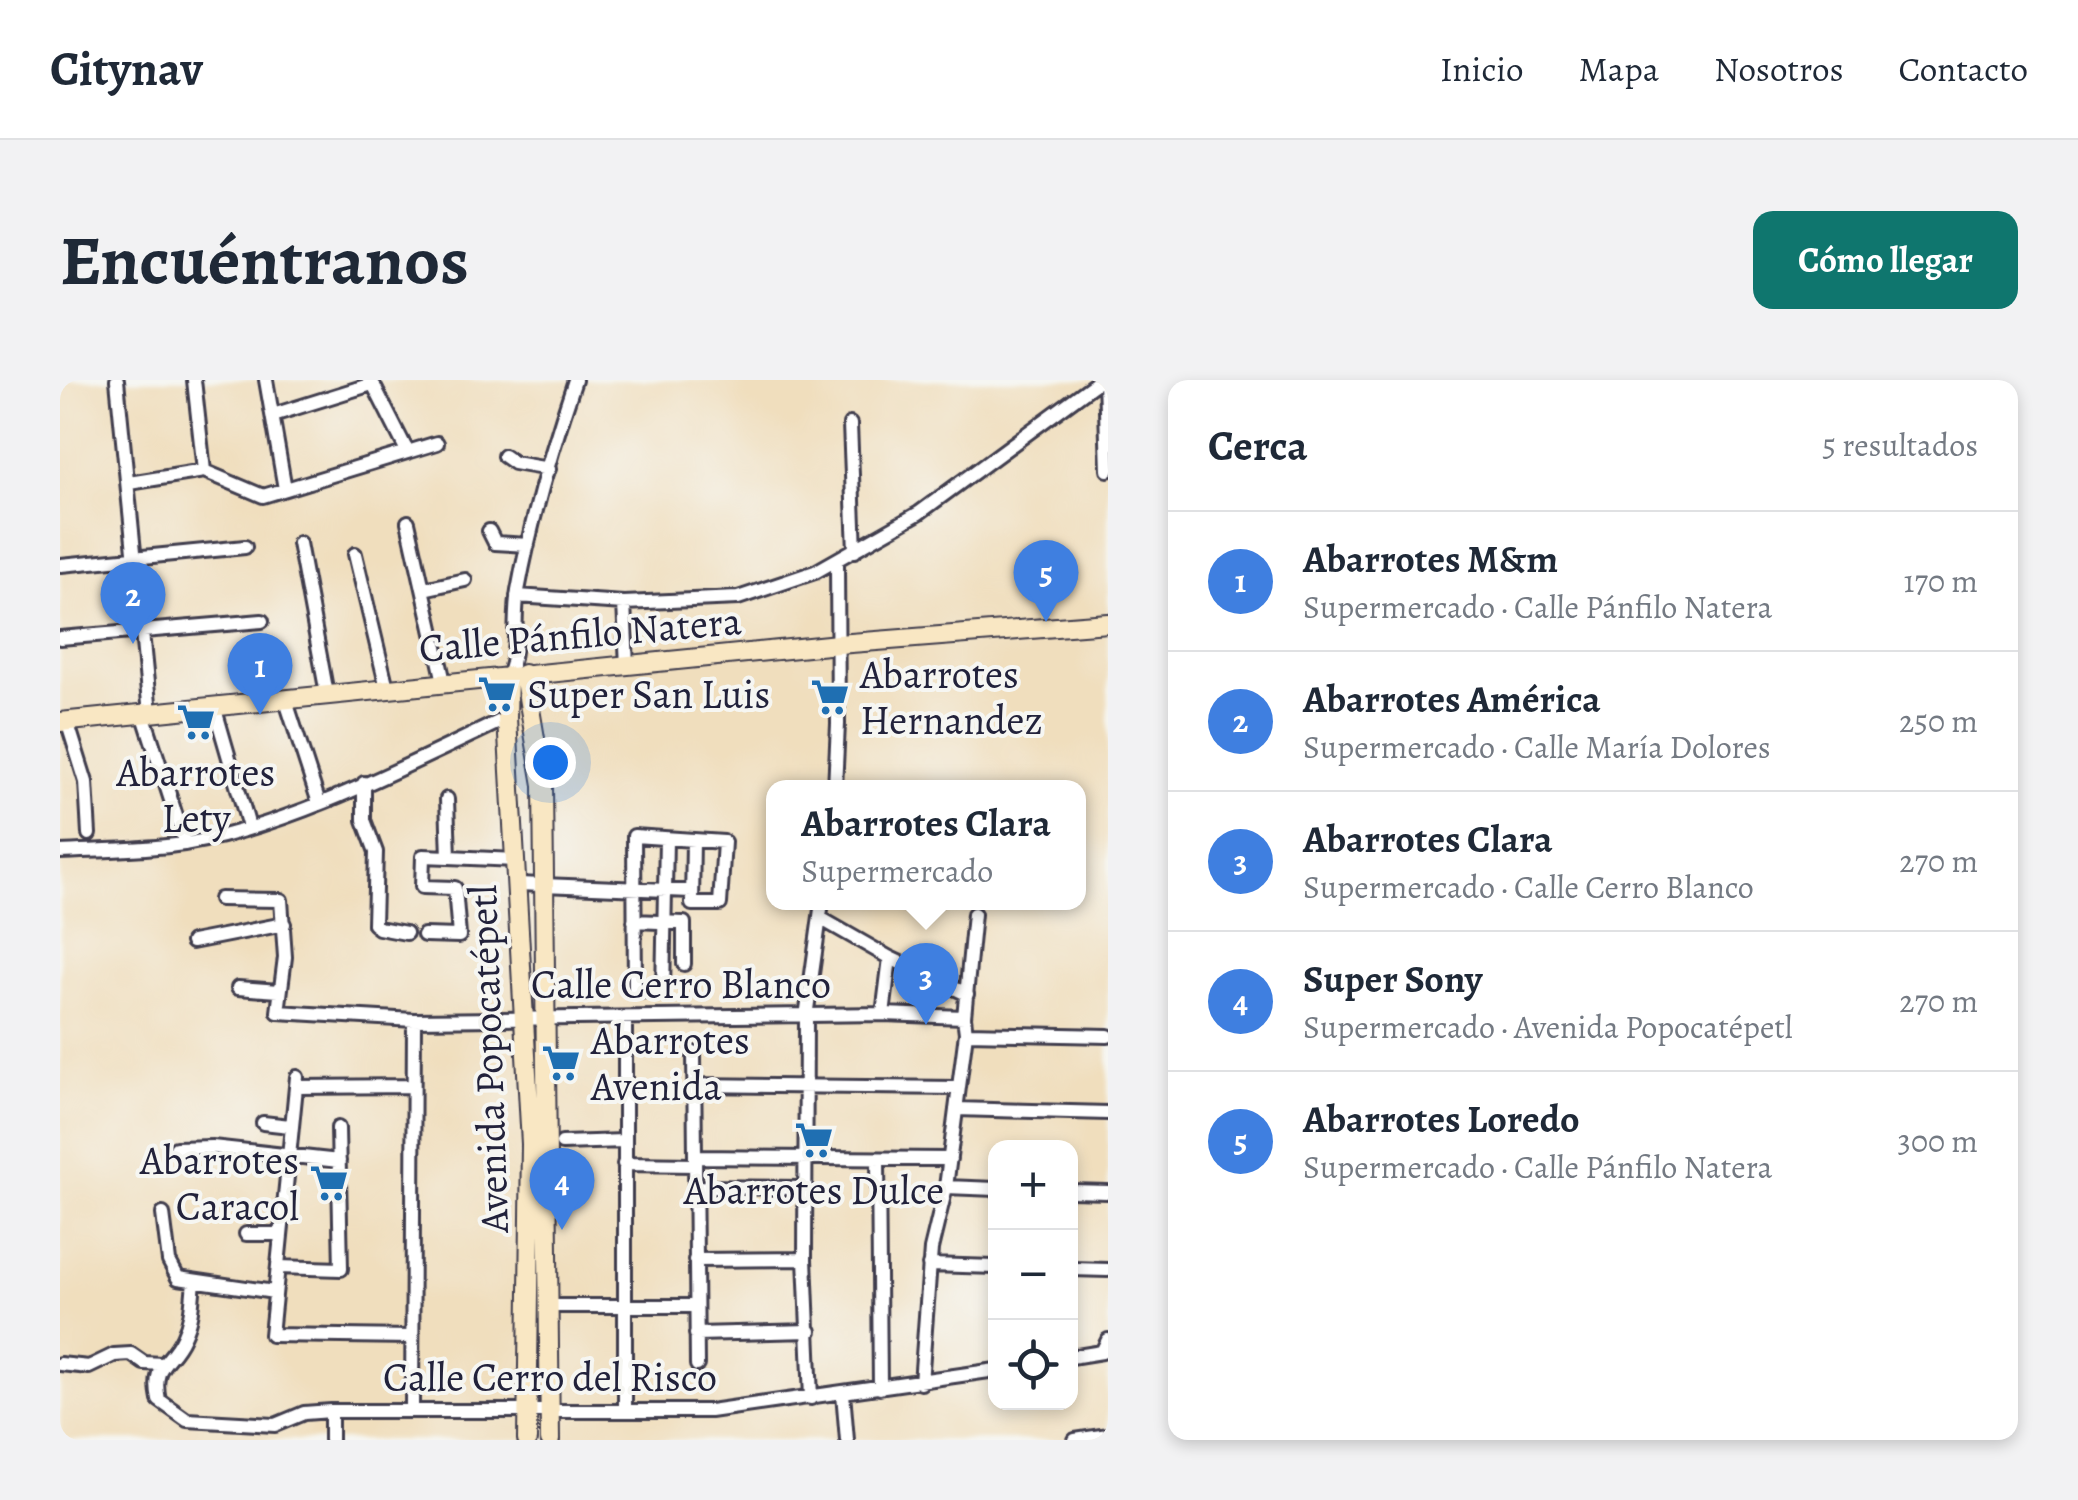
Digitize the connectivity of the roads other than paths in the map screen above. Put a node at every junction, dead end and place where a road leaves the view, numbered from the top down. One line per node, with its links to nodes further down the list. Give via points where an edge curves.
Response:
1 (117, 380): 15 (street)
2 (194, 380): 14 (street)
3 (266, 380): 7 (street)
4 (575, 380): 12 (street)
5 (1102, 380): 13 (street); 22 (street)
6 (372, 382): 7 (street); 10 (street)
7 (273, 415): 16 (street)
8 (850, 424): 22 (street)
9 (437, 443): 10 (street)
10 (407, 451): 16 (street)
11 (504, 456): 12 (street)
12 (548, 469): 20 (street)
13 (1108, 470)
14 (204, 471): 15 (street); 16 (street, via 262,496)
15 (128, 482): 24 (street)
16 (285, 489)
17 (408, 522): 28 (street)
18 (489, 531): 20 (street, via 496,543)
19 (299, 543): 40 (street)
20 (528, 545): 29 (street)
21 (245, 547): 24 (street)
22 (855, 551): 25 (street)
23 (355, 554): 39 (street)
24 (137, 555): 26 (street); 33 (street)
25 (837, 562): 30 (street, via 738,598); 35 (street)
26 (61, 565)
27 (465, 580): 28 (street)
28 (424, 589): 38 (street)
29 (517, 596): 30 (street); 37 (street)
30 (624, 603): 36 (street)
31 (262, 621): 33 (street)
32 (1108, 623): 35 (street, Calle Pánfilo Natera)
33 (142, 630): 34 (street); 44 (street)
34 (60, 638)
35 (838, 644): 36 (street, Calle Pánfilo Natera); 46 (street)
36 (627, 666): 37 (street, Calle Pánfilo Natera)
37 (516, 670): 38 (street, Calle Pánfilo Natera); 43 (street, Avenida Popocatépetl)
38 (444, 682): 39 (street, Calle Pánfilo Natera)
39 (387, 688): 40 (street, Calle Pánfilo Natera)
40 (327, 694): 41 (street, Calle Pánfilo Natera)
41 (284, 698): 42 (street, Calle Pánfilo Natera); 49 (street)
42 (214, 706): 44 (street, Calle Pánfilo Natera); 50 (street)
43 (514, 706): 47 (street); 57 (street, Avenida Popocatépetl); 59 (street, Avenida Popocatépetl, via 543,785)
44 (147, 713): 45 (street, Calle Pánfilo Natera); 54 (street)
45 (64, 721): 51 (street, via 86,782)
46 (835, 780)
47 (364, 783): 49 (street); 70 (street, via 364,820 376,852 374,924)
48 (447, 799): 56 (street)
49 (319, 803): 50 (street)
50 (249, 828): 54 (street)
51 (89, 834)
52 (666, 839): 53 (street); 60 (street, via 634,836); 61 (street)
53 (693, 840): 62 (street); 62 (street, via 724,842 720,904)
54 (184, 844): 55 (street)
55 (60, 852)
56 (449, 857): 57 (street); 71 (street, via 423,856 422,886 455,888 459,936)
57 (516, 860): 58 (street, Avenida Popocatépetl)
58 (518, 884): 59 (street); 82 (street, Avenida Popocatépetl)
59 (543, 884): 60 (street); 79 (street, Avenida Popocatépetl)
60 (633, 889): 61 (street); 67 (street)
61 (665, 890): 62 (street); 68 (street)
62 (692, 898)
63 (220, 899): 69 (street, via 281,900)
64 (821, 910): 66 (street)
65 (974, 914): 77 (street)
66 (820, 918): 73 (street); 80 (street)
67 (634, 922): 68 (street); 68 (street, via 635,991 663,992)
68 (664, 922): 74 (street, via 684,922)
69 (284, 924): 72 (street); 76 (street)
70 (406, 933)
71 (424, 935)
72 (192, 942)
73 (890, 958): 77 (street); 78 (street)
74 (684, 964)
75 (238, 988): 76 (street)
76 (280, 991): 84 (street, Calle Cerro Blanco, via 278,1012)
77 (967, 994): 81 (street)
78 (883, 1014): 80 (street, Calle Cerro Blanco); 81 (street, Calle Cerro Blanco)
79 (545, 1017): 82 (street, Calle Cerro Blanco); 83 (street, Calle Cerro Blanco); 115 (street, Avenida Popocatépetl)
80 (806, 1017): 83 (street, Calle Cerro Blanco); 90 (street)
81 (964, 1017): 85 (street)
82 (525, 1018): 84 (street, Calle Cerro Blanco); 114 (street, Avenida Popocatépetl)
83 (625, 1018): 97 (street)
84 (414, 1020): 89 (street)
85 (966, 1033): 86 (street); 91 (street)
86 (1108, 1036)
87 (694, 1053): 88 (street)
88 (694, 1085): 90 (street); 105 (street)
89 (413, 1086): 95 (street, via 296,1082); 132 (street)
90 (806, 1087): 91 (street); 101 (street)
91 (959, 1088): 92 (street)
92 (956, 1109): 93 (street); 104 (street)
93 (1108, 1112)
94 (263, 1123): 95 (street)
95 (290, 1126): 100 (street)
96 (338, 1128): 103 (street)
97 (624, 1141): 98 (street); 106 (street)
98 (562, 1143)
99 (176, 1148): 100 (street)
100 (287, 1155): 103 (street); 117 (street)
101 (806, 1158): 102 (street); 105 (street); 109 (street)
102 (878, 1159): 104 (street); 140 (street)
103 (339, 1160): 122 (street, via 340,1269)
104 (950, 1160): 108 (street)
105 (695, 1161): 106 (street); 107 (street)
106 (624, 1164): 128 (street)
107 (695, 1187): 109 (street); 119 (street)
108 (946, 1187): 110 (street); 120 (street)
109 (805, 1188): 118 (street)
110 (988, 1188)
111 (1078, 1191): 112 (street)
112 (1108, 1192)
113 (163, 1214): 125 (street, via 173,1272)
114 (529, 1228): 115 (street); 146 (street, Avenida Popocatépetl)
115 (549, 1228): 127 (street, Avenida Popocatépetl)
116 (246, 1234): 117 (street)
117 (280, 1234): 122 (street)
118 (806, 1259): 119 (street); 130 (street)
119 (696, 1260): 129 (street)
120 (929, 1264): 121 (street); 139 (street)
121 (988, 1266)
122 (278, 1267): 126 (street)
123 (1078, 1269): 124 (street)
124 (1108, 1270)
125 (194, 1281): 126 (street); 136 (street, via 182,1342)
126 (274, 1292): 132 (street, via 270,1336)
127 (548, 1306): 128 (street); 147 (street, Avenida Popocatépetl)
128 (626, 1306): 129 (street); 145 (street)
129 (696, 1306): 131 (street)
130 (810, 1332): 131 (street); 142 (street)
131 (696, 1334): 137 (street)
132 (412, 1337): 143 (street)
133 (1108, 1340): 134 (street, via 1102,1352)
134 (1078, 1356)
135 (60, 1364): 136 (street, via 89,1367 131,1354)
136 (162, 1364): 144 (street, Calle Cerro del Risco, via 155,1382 159,1400 187,1420 275,1425)
137 (697, 1365)
138 (988, 1371): 139 (street, Calle Cerro del Risco)
139 (920, 1382): 140 (street, Calle Cerro del Risco)
140 (880, 1388): 141 (street, Calle Cerro del Risco)
141 (843, 1394): 142 (street, Calle Cerro del Risco); 152 (street)
142 (810, 1398): 145 (street, Calle Cerro del Risco, via 710,1411)
143 (412, 1410): 144 (street, Calle Cerro del Risco); 146 (street, Calle Cerro del Risco)
144 (331, 1411): 149 (street)
145 (626, 1411): 147 (street, Calle Cerro del Risco)
146 (527, 1412): 147 (street, Calle Cerro del Risco); 150 (street, Avenida Popocatépetl)
147 (550, 1412): 151 (street, Avenida Popocatépetl)
148 (1108, 1435): 153 (street)
149 (331, 1440)
150 (528, 1440)
151 (550, 1440)
152 (848, 1440)
153 (1075, 1440)

